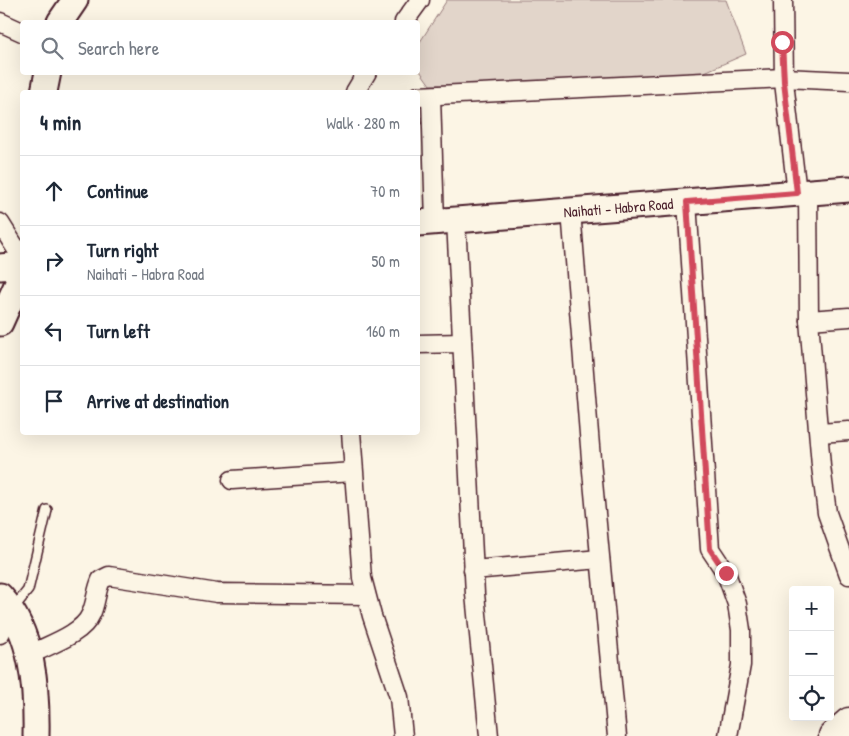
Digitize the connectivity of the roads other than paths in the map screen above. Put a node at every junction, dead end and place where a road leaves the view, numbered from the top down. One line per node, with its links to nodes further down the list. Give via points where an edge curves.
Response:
1 (75, 0): 4 (main road)
2 (420, 0): 5 (street)
3 (783, 0): 10 (street)
4 (61, 20)
5 (405, 20)
6 (0, 22): 7 (street)
7 (20, 31)
8 (47, 75): 12 (main road)
9 (365, 75): 13 (street)
10 (784, 78): 11 (street); 14 (street); 16 (street)
11 (849, 81)
12 (44, 90)
13 (356, 90)
14 (424, 96): 19 (street)
15 (849, 190): 16 (main road, Naihati - Habra Road)
16 (803, 193): 17 (main road, Naihati - Habra Road); 26 (street)
17 (687, 202): 18 (main road, Naihati - Habra Road); 48 (street, via 710,549 729,581 737,604 740,630 740,665)
18 (571, 211): 19 (main road, Naihati - Habra Road); 36 (street)
19 (436, 221): 28 (street)
20 (0, 223): 21 (street)
21 (20, 255)
22 (20, 265): 23 (main road)
23 (0, 267)
24 (20, 279): 27 (main road)
25 (849, 317): 26 (street)
26 (809, 320): 31 (street)
27 (0, 324)
28 (462, 343): 29 (street); 37 (street)
29 (420, 344)
30 (849, 431): 31 (street)
31 (819, 433): 38 (street, via 827,513)
32 (351, 435): 33 (street)
33 (353, 472): 34 (street); 39 (street)
34 (232, 480)
35 (47, 510): 40 (lane, via 28,590)
36 (600, 559): 37 (street); 47 (street)
37 (473, 570): 46 (street)
38 (849, 576)
39 (366, 595): 42 (street, via 217,592 109,576 101,580 91,614 84,624); 45 (street, via 399,697)
40 (6, 603): 41 (street); 42 (main road, via 20,626)
41 (0, 634)
42 (29, 655): 44 (main road)
43 (849, 722): 49 (highway)
44 (36, 736)
45 (403, 736)
46 (489, 736)
47 (617, 736)
48 (728, 736)
49 (832, 736)

